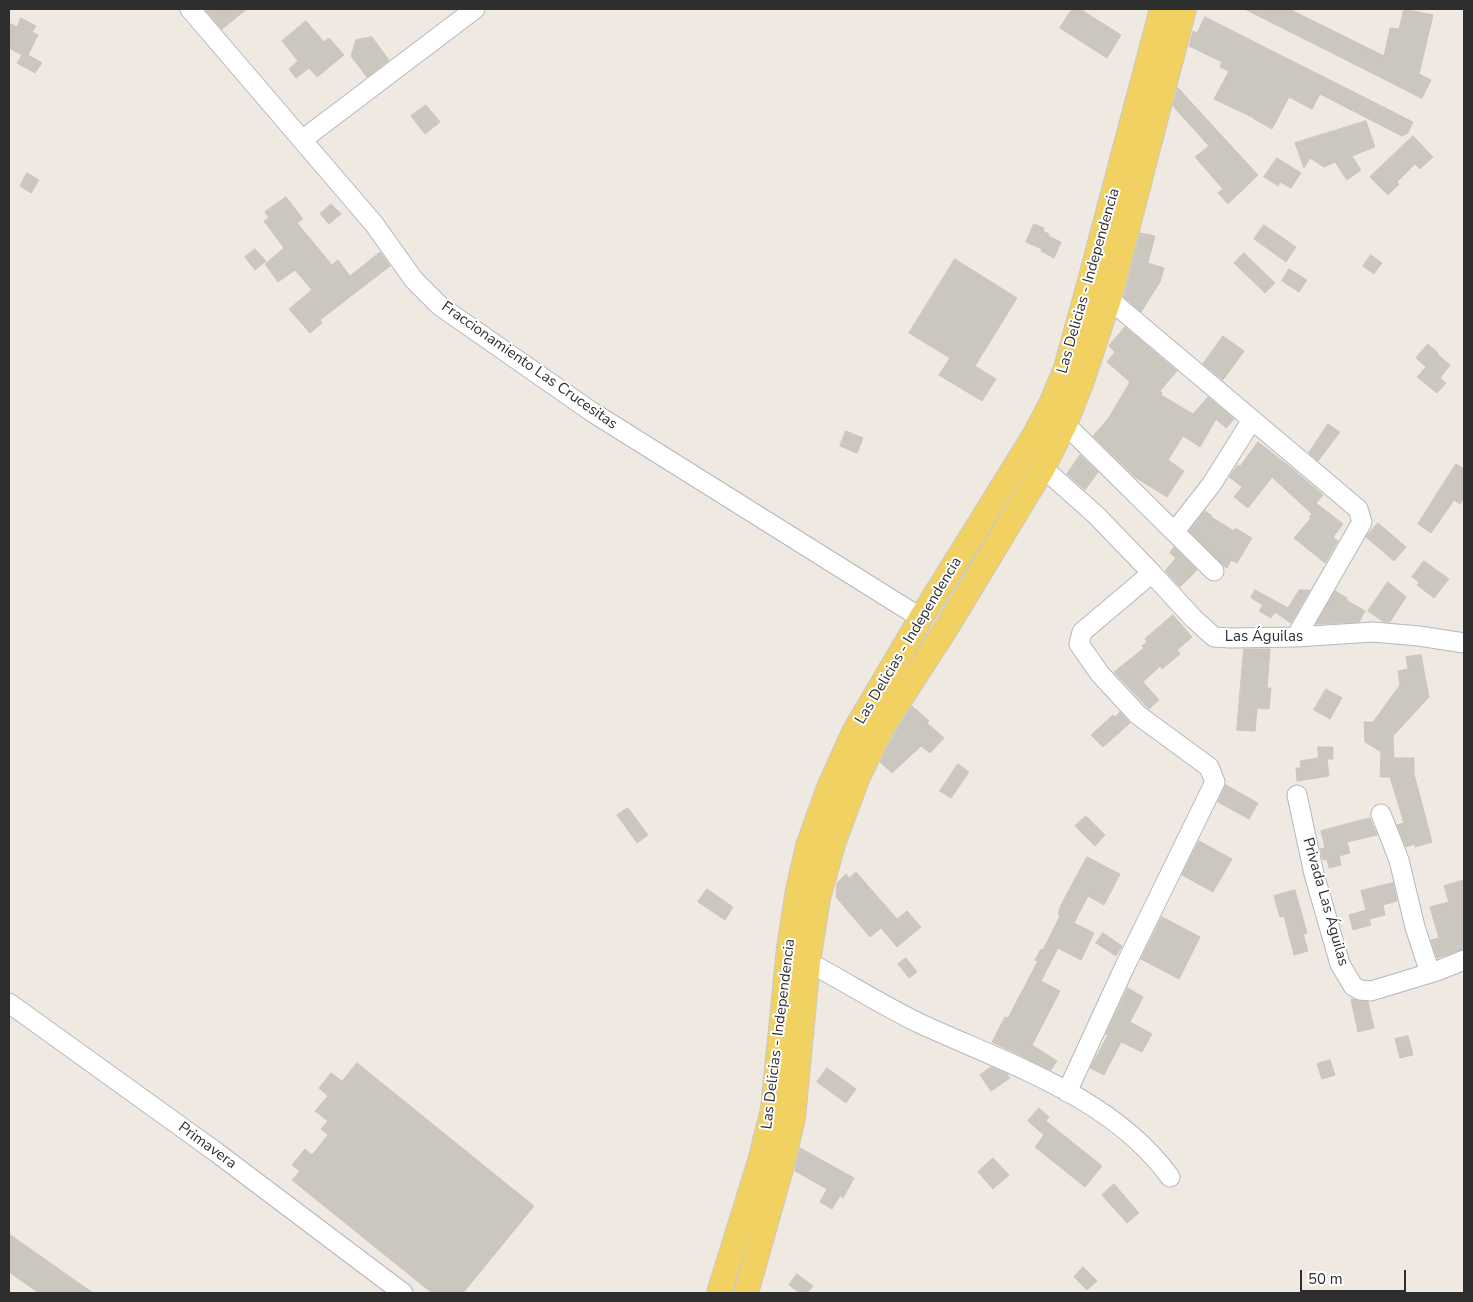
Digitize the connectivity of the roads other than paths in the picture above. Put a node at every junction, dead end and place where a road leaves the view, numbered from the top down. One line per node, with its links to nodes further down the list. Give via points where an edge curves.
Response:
1 (190, 9): 5 (street, Fraccionamiento Las Crucesitas)
2 (475, 9): 5 (street)
3 (1162, 9): 11 (main road, Las Delicias - Independencia, via 1066,368 1034,436)
4 (1184, 9): 6 (main road, Las Delicias - Independencia)
5 (302, 140): 15 (street, Fraccionamiento Las Crucesitas, via 374,224 414,280 440,306 592,412)
6 (1110, 299): 7 (street); 8 (main road, Las Delicias - Independencia)
7 (1252, 420): 10 (street, via 1211,486); 16 (street, via 1358,509 1362,522)
8 (1065, 424): 9 (main road, Las Delicias - Independencia); 10 (street)
9 (1042, 468): 13 (street, Las Águilas, via 1096,515); 14 (main road, Las Delicias - Independencia)
10 (1175, 531): 12 (street)
11 (952, 568): 14 (main road); 15 (main road, Las Delicias - Independencia)
12 (1214, 571)
13 (1152, 572): 16 (street, Las Águilas, via 1194,620 1214,637); 24 (street, via 1082,632 1079,644 1100,674 1138,714 1208,767 1215,782)
14 (973, 583): 21 (main road, Las Delicias - Independencia, via 882,727 857,779 834,841 818,898)
15 (921, 618): 27 (main road, Las Delicias - Independencia, via 854,732 808,846 789,948 772,1109 760,1161)
16 (1296, 637): 17 (street, Las Águilas, via 1373,632)
17 (1464, 644)
18 (1297, 796): 22 (street, Privada Las Águilas, via 1314,874 1340,964 1353,986 1371,990)
19 (1381, 814): 22 (street, via 1399,860)
20 (1464, 960): 22 (street, Privada Las Águilas)
21 (808, 962): 24 (street, via 919,1023); 28 (main road, Las Delicias - Independencia, via 793,1118)
22 (1430, 973)
23 (9, 1003): 26 (street, Primavera, via 216,1152)
24 (1066, 1092): 25 (street, via 1099,1110 1135,1138 1160,1162)
25 (1170, 1177)
26 (402, 1293)
27 (719, 1293)
28 (746, 1293)

